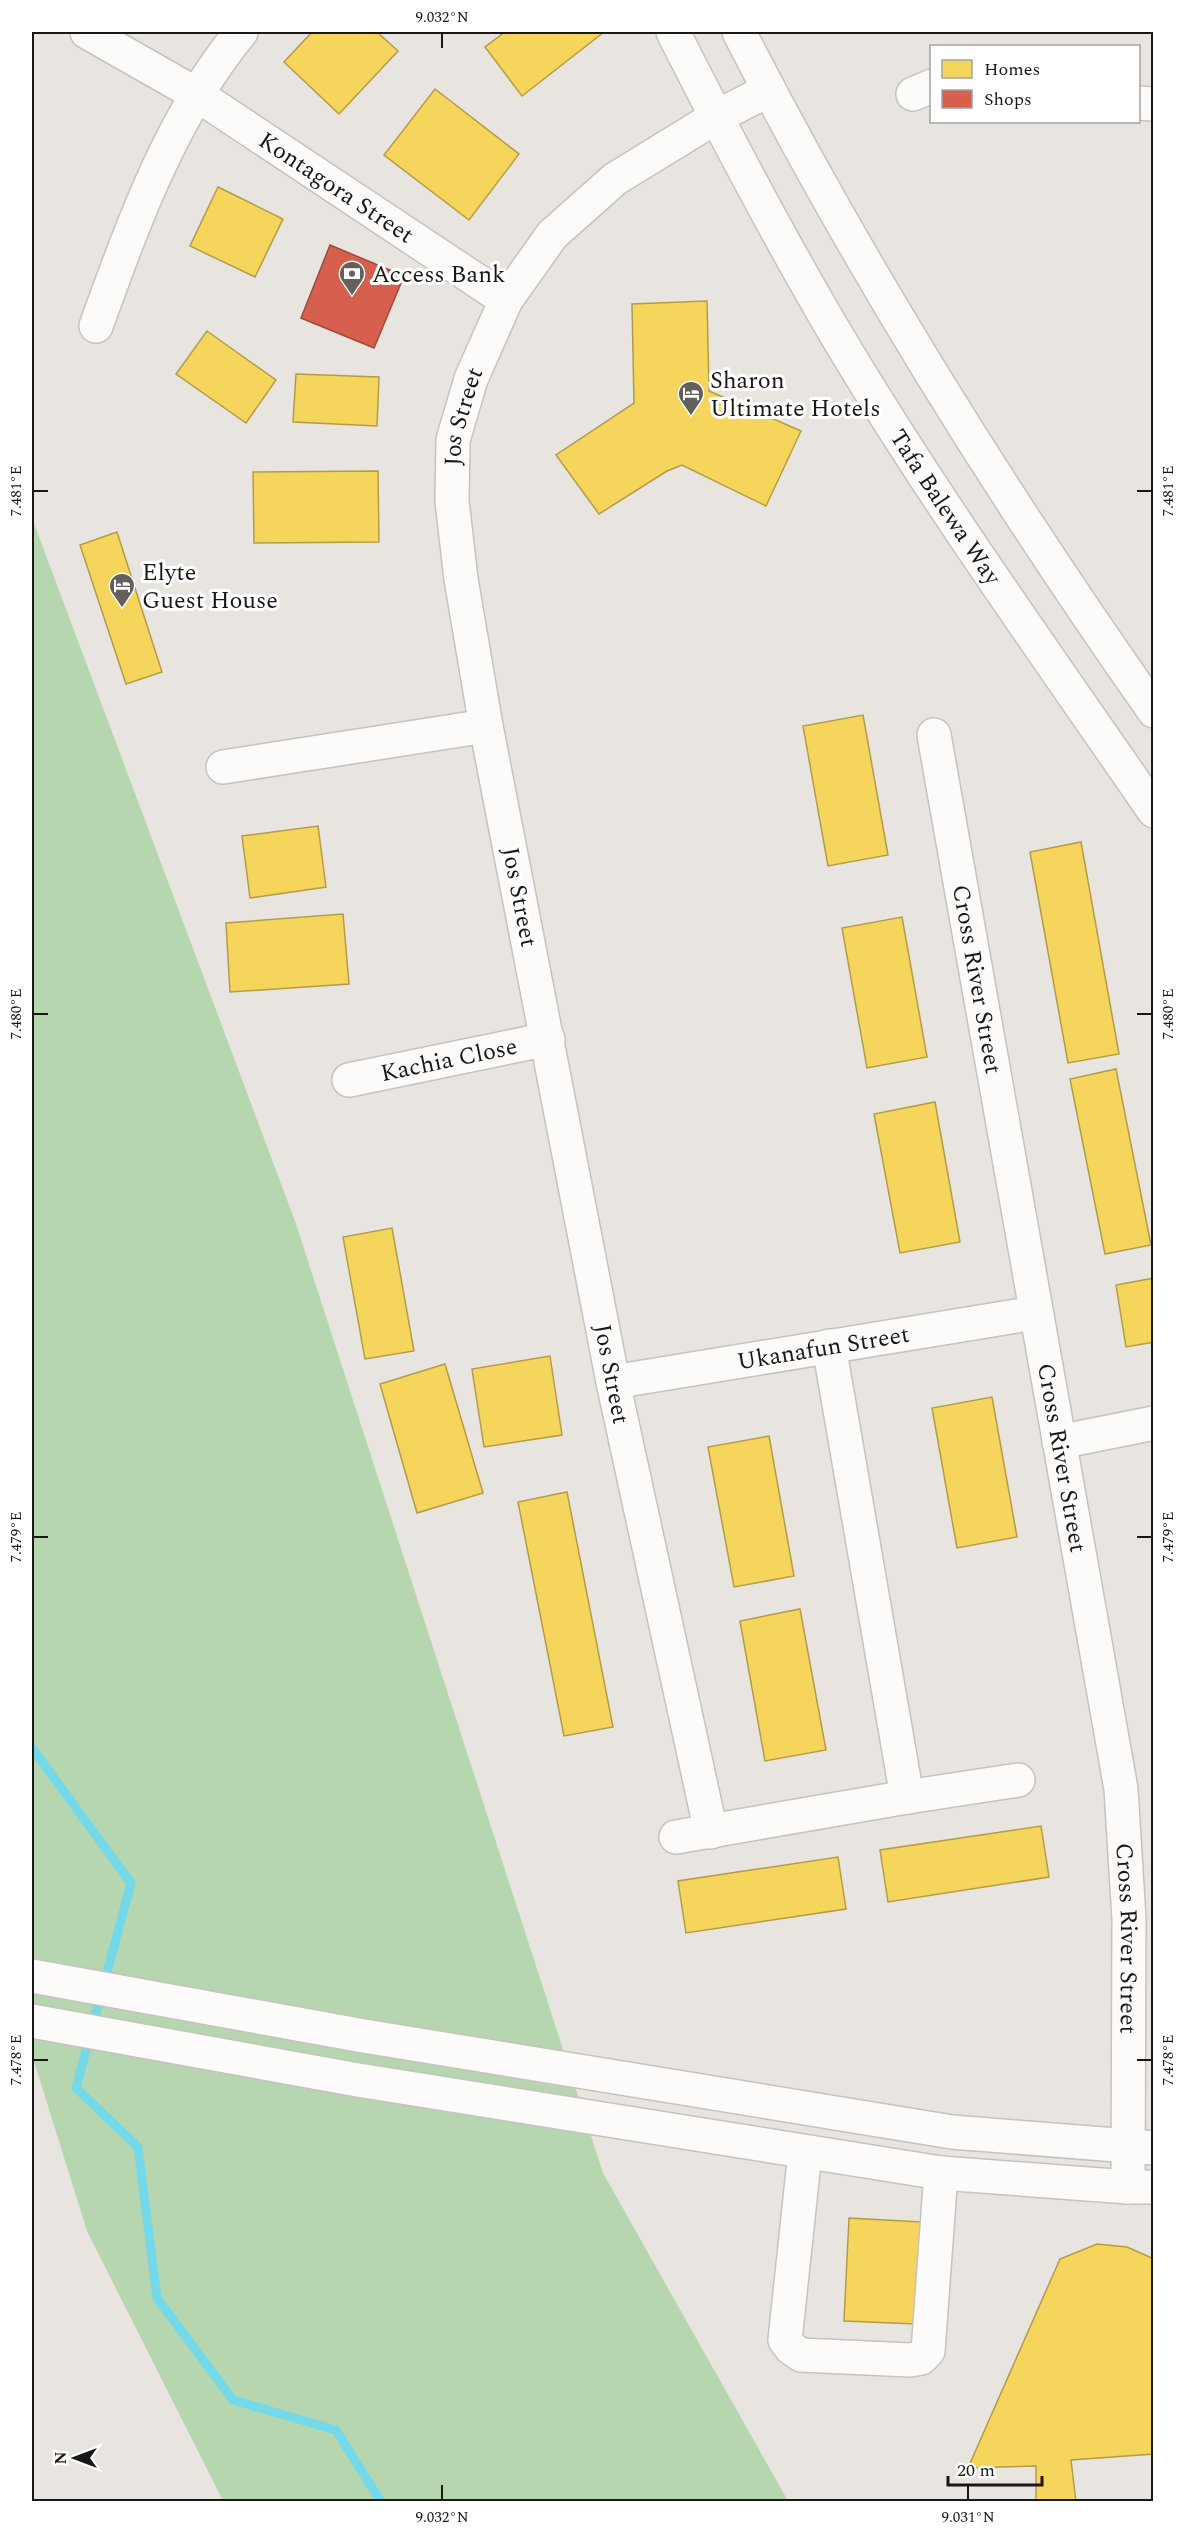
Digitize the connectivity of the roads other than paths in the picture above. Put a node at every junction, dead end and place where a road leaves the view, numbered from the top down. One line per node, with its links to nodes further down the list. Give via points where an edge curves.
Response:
1 (87, 32): 6 (street, Kontagora Street)
2 (241, 32): 6 (street)
3 (674, 32): 7 (street, Tafa Balewa Way)
4 (739, 32): 5 (street)
5 (769, 90): 7 (street, Jos Street); 10 (street, via 886,297 970,434 1099,634)
6 (196, 94): 8 (street, Kontagora Street); 9 (street, via 134,222)
7 (716, 117): 8 (street, Jos Street, via 615,179 552,235); 14 (street, Tafa Balewa Way, via 765,212 838,337 945,506)
8 (506, 300): 11 (street, Jos Street, via 471,378 453,440 452,501)
9 (96, 326)
10 (1154, 711)
11 (486, 726): 13 (street); 15 (street, Jos Street)
12 (934, 735): 17 (street, Cross River Street)
13 (224, 767)
14 (1154, 811)
15 (548, 1040): 16 (street, Kachia Close); 19 (street, Jos Street)
16 (349, 1080)
17 (1035, 1313): 18 (street, Ukanafun Street); 21 (street, Cross River Street)
18 (830, 1346): 19 (street, Ukanafun Street); 23 (street)
19 (613, 1383): 24 (street, Jos Street)
20 (1154, 1423): 21 (street)
21 (1059, 1442): 28 (street, Cross River Street, via 1121,1789)
22 (1018, 1780): 23 (street)
23 (907, 1797): 24 (street)
24 (711, 1832): 25 (street)
25 (676, 1837)
26 (32, 1976): 28 (street, via 364,2036 952,2132)
27 (32, 2021): 29 (street, via 358,2080)
28 (1141, 2148): 31 (street, Cross River Street)
29 (805, 2152): 30 (street); 30 (street, via 785,2340 801,2355 910,2360 921,2358 928,2351)
30 (941, 2173): 31 (street)
31 (1141, 2187)

